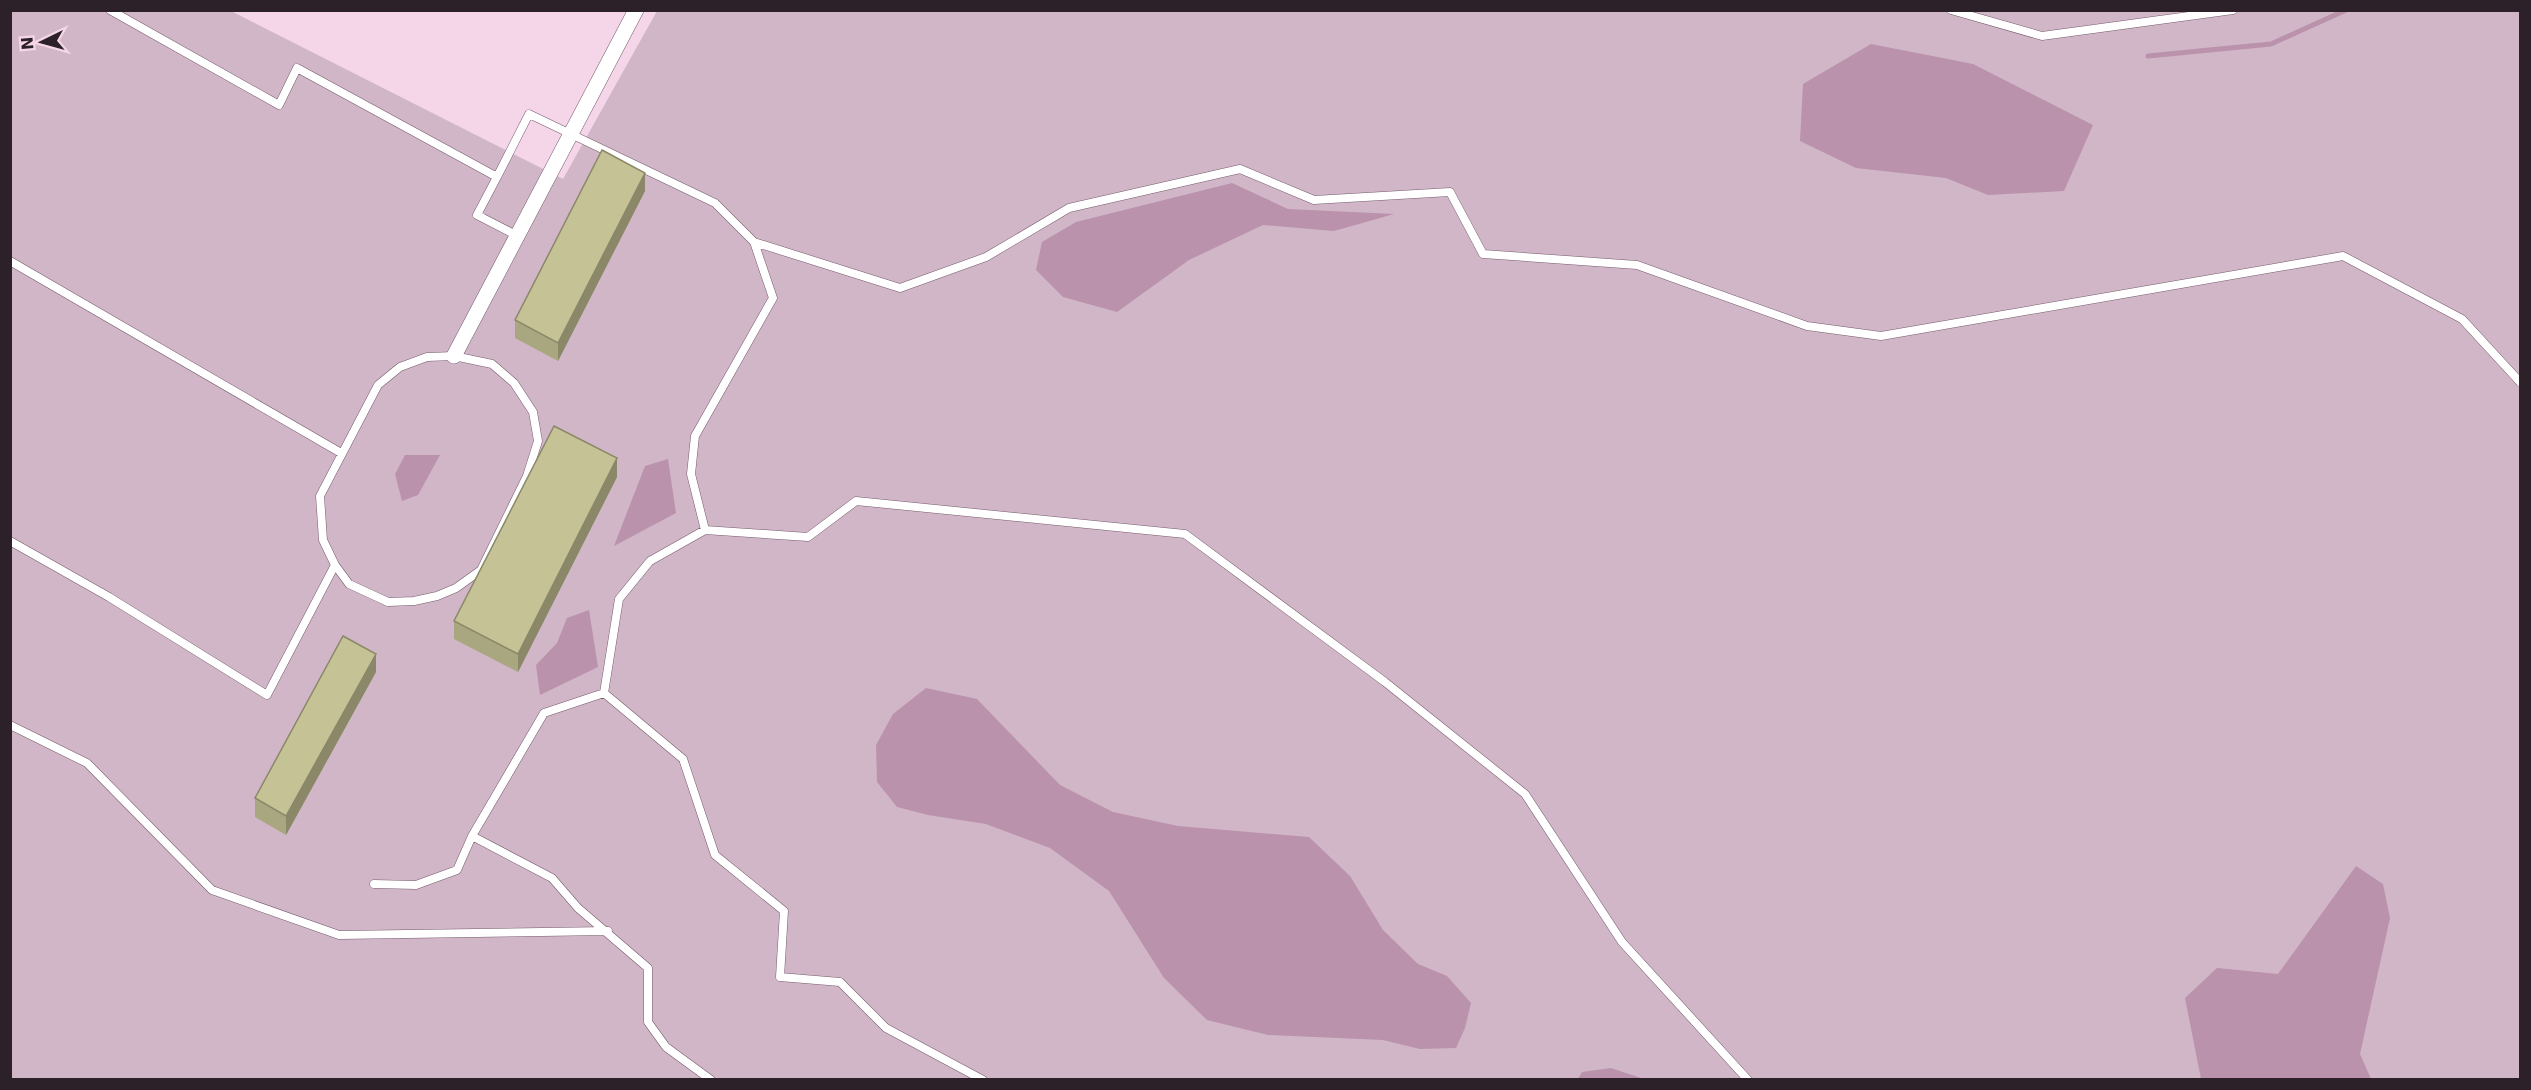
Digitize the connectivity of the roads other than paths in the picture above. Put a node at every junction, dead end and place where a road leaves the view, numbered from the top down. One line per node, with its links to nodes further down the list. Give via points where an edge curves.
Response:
1 (110, 10): 6 (lane, via 279,105 297,69)
2 (636, 10): 5 (street)
3 (1951, 10): 4 (lane, via 2042,36)
4 (2233, 10)
5 (570, 135): 6 (lane, via 529,114); 7 (street); 8 (lane, via 715,203)
6 (497, 177): 7 (lane, via 477,214)
7 (516, 235): 10 (street)
8 (754, 242): 11 (lane, via 900,288 986,258 1069,208 1240,169 1314,200 1450,192 1483,254 1637,265 1807,326 1881,336 2343,256 2462,318); 13 (lane, via 773,298 695,436 691,474)
9 (10, 261): 12 (lane)
10 (454, 356): 12 (lane, via 427,357 399,367 378,385); 15 (lane, via 492,364 514,383 532,412 538,441 526,476 481,570 437,596 388,602 349,584)
11 (2520, 382)
12 (341, 453): 15 (lane, via 320,496 322,540)
13 (705, 530): 16 (lane, via 650,561 619,599); 23 (lane, via 808,537 856,501 1185,534 1384,682 1525,794 1622,942)
14 (10, 541): 15 (lane, via 267,695)
15 (335, 565)
16 (604, 693): 18 (lane, via 544,713); 22 (lane, via 683,759 715,855 784,911 780,977 840,982 886,1028)
17 (10, 725): 20 (lane, via 87,763 212,890 339,935)
18 (472, 836): 19 (lane, via 457,870 416,885); 20 (lane, via 552,878 578,908)
19 (374, 884)
20 (608, 931): 21 (lane, via 648,968 648,1022 666,1047)
21 (711, 1080)
22 (983, 1080)
23 (1748, 1080)

